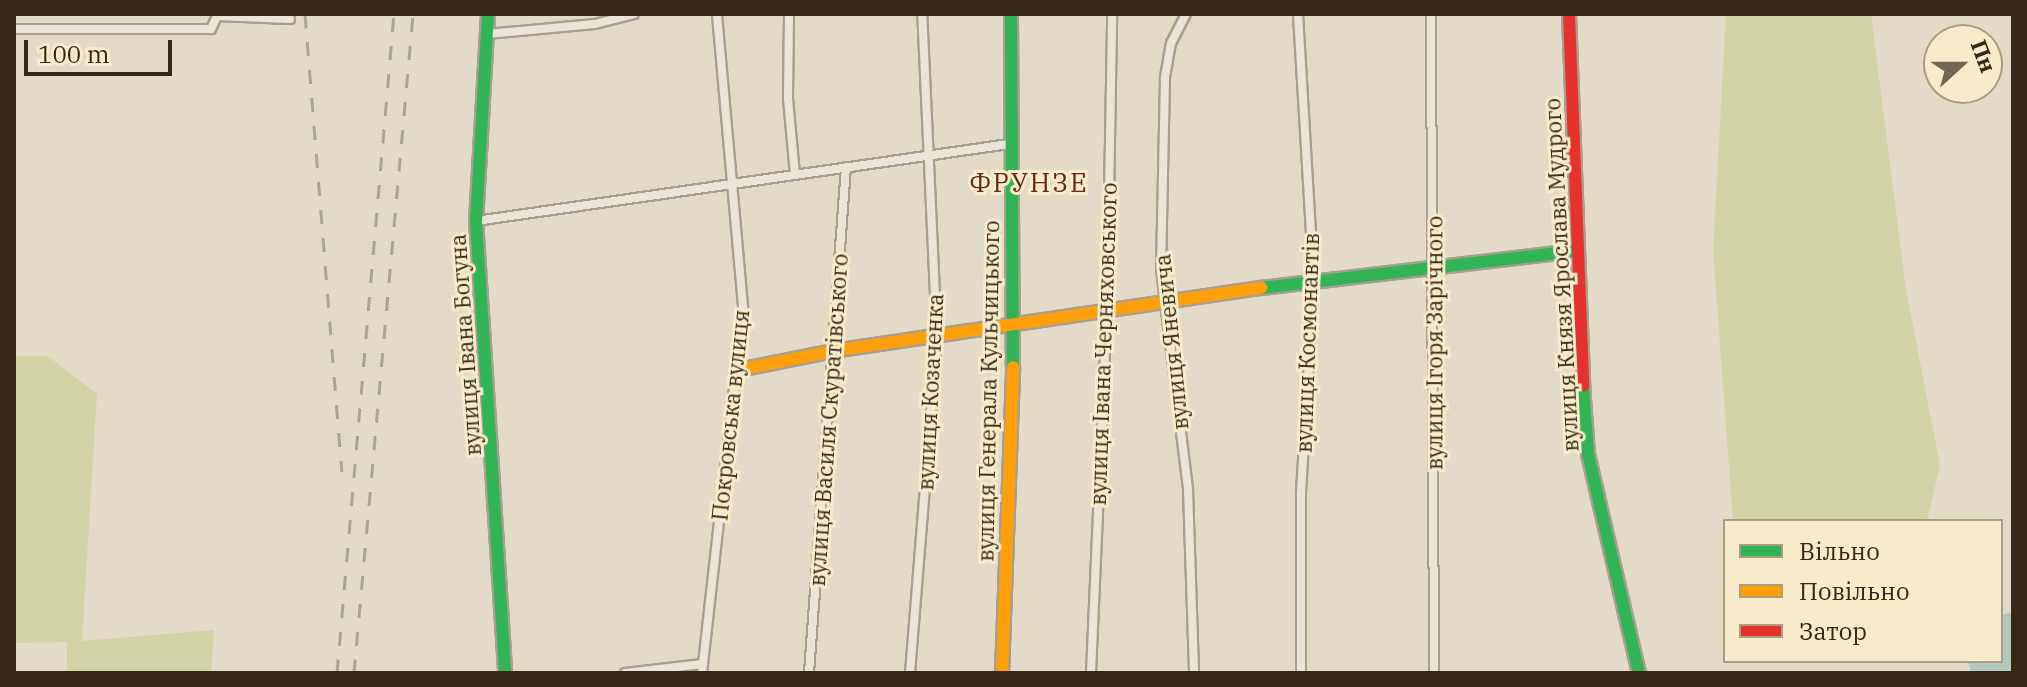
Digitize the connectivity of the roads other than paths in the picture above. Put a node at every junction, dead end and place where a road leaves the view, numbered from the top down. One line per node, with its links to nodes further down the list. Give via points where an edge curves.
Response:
1 (488, 14): 14 (street, вулиця Івана Богуна)
2 (634, 14): 14 (street, via 595,24)
3 (717, 14): 19 (street, Покровська вулиця)
4 (789, 14): 18 (street, via 788,99)
5 (922, 14): 16 (street, вулиця Козаченка)
6 (1011, 14): 15 (street, вулиця Генерала Кульчицького)
7 (1112, 14): 25 (street, вулиця Івана Черняховського)
8 (1186, 14): 24 (street, вулиця Яневича, via 1171,43 1165,78 1160,179)
9 (1298, 14): 23 (street, вулиця Космонавтів)
10 (1431, 14): 22 (street, вулиця Ігоря Зарічного)
11 (1569, 14): 21 (street, вулиця Князя Ярослава Мудрого)
12 (290, 19): 13 (street, via 217,16 211,29)
13 (14, 29)
14 (487, 34): 20 (street, вулиця Івана Богуна)
15 (1009, 144): 16 (street); 26 (street, вулиця Генерала Кульчицького)
16 (932, 153): 17 (street); 27 (street, вулиця Козаченка)
17 (846, 167): 18 (street); 28 (street, вулиця Василя Скуратівського)
18 (795, 175): 19 (street)
19 (734, 185): 20 (street); 29 (street, Покровська вулиця, via 743,306)
20 (476, 221): 31 (street, вулиця Івана Богуна)
21 (1578, 251): 22 (street); 40 (street, вулиця Князя Ярослава Мудрого, via 1588,454)
22 (1435, 264): 23 (street); 39 (street, вулиця Ігоря Зарічного)
23 (1314, 280): 24 (street); 38 (street, вулиця Космонавтів, via 1301,495)
24 (1164, 304): 25 (street); 37 (street, вулиця Яневича, via 1189,504)
25 (1107, 312): 26 (street); 36 (street, вулиця Івана Черняховського)
26 (1014, 326): 27 (street); 35 (street, вулиця Генерала Кульчицького)
27 (937, 339): 28 (street); 34 (street, вулиця Козаченка)
28 (833, 351): 29 (street); 33 (street, вулиця Василя Скуратівського)
29 (739, 370): 30 (street, Покровська вулиця)
30 (702, 668): 32 (street)
31 (505, 673)
32 (625, 673)
33 (809, 673)
34 (910, 673)
35 (1002, 673)
36 (1091, 673)
37 (1194, 673)
38 (1301, 673)
39 (1434, 673)
40 (1639, 673)

